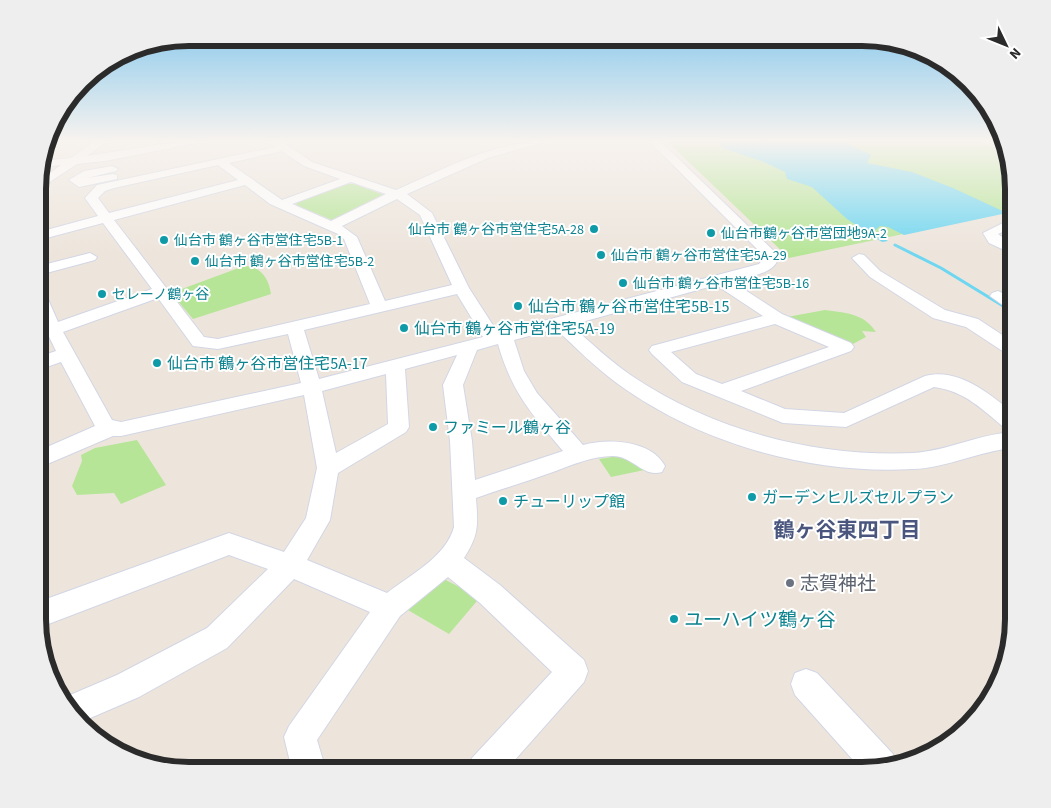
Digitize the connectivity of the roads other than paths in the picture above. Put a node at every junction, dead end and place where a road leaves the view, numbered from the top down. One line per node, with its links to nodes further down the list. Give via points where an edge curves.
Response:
1 (124, 179): 9 (street, via 102,188 91,198)
2 (243, 179): 6 (street)
3 (350, 179): 7 (street); 8 (street)
4 (432, 179): 7 (street)
5 (693, 179): 19 (street, via 772,256 764,267)
6 (246, 181): 8 (street); 9 (street)
7 (397, 194): 10 (street); 20 (street, via 426,213)
8 (282, 204): 10 (street)
9 (106, 218): 12 (street); 21 (street)
10 (333, 225): 24 (street, via 350,237)
11 (1005, 227): 15 (street, via 990,234)
12 (46, 234)
13 (76, 238): 14 (street)
14 (46, 245)
15 (1005, 245)
16 (860, 258): 31 (street, via 874,274 939,314 972,324)
17 (85, 260): 18 (street)
18 (46, 269)
19 (719, 280): 26 (street); 27 (street)
20 (461, 288): 24 (street); 30 (street)
21 (159, 292): 28 (street, via 198,342 218,344); 29 (street)
22 (998, 296): 23 (street)
23 (1005, 300)
24 (379, 307): 28 (street)
25 (46, 316): 29 (street)
26 (776, 318): 36 (street, via 658,350 690,378); 36 (street, via 845,347)
27 (559, 322): 30 (street); 39 (street, via 604,364 635,386 719,429 764,446 885,462 931,460 974,445)
28 (295, 326): 35 (street)
29 (53, 330): 32 (street)
30 (489, 341): 34 (street); 40 (street, via 515,371 529,397); 44 (street, via 453,385)
31 (1005, 345)
32 (66, 354): 33 (street); 38 (street, via 105,425)
33 (46, 361)
34 (395, 365): 35 (street); 43 (street, via 399,427)
35 (312, 387): 38 (street, via 121,429); 43 (street)
36 (720, 392): 37 (street, via 783,416 846,420 932,380 953,383 976,392)
37 (1004, 417)
38 (111, 428): 41 (street)
39 (1004, 441)
40 (579, 455): 42 (street, via 614,448 642,456); 44 (street)
41 (47, 456)
42 (654, 466)
43 (328, 468): 46 (street, via 318,520)
44 (464, 493): 45 (street, via 466,527 463,540)
45 (448, 561): 47 (street); 52 (street, via 490,594 574,671)
46 (290, 565): 47 (street); 48 (street, via 229,544); 50 (street, via 217,638 128,686)
47 (390, 607): 51 (street, via 300,737)
48 (47, 612)
49 (806, 684): 53 (street)
50 (77, 708)
51 (307, 761)
52 (492, 761)
53 (877, 761)

